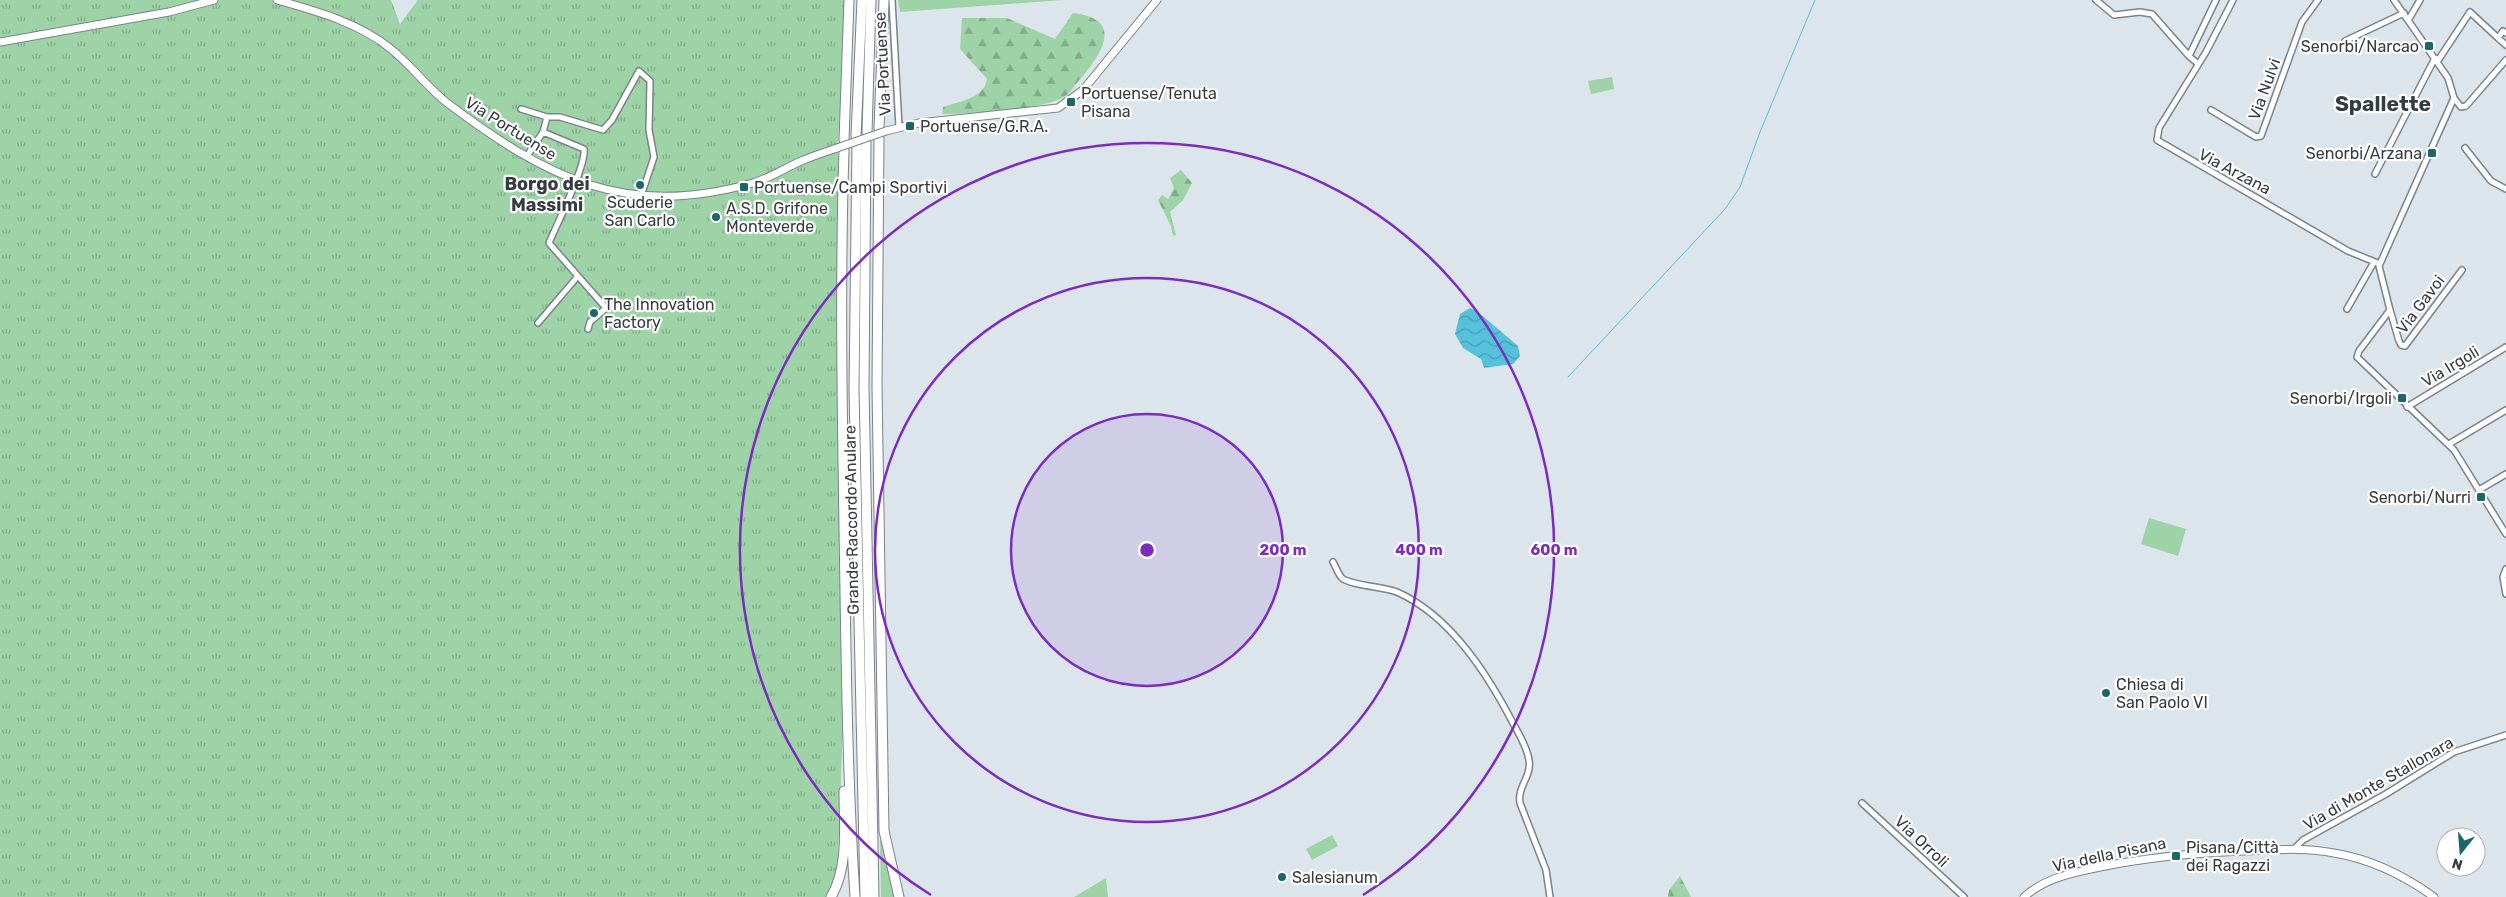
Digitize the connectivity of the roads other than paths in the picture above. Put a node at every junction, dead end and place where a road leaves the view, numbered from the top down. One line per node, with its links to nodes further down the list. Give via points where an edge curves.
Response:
1 (214, 0): 20 (main road, via 169,12)
2 (277, 0): 41 (main road, Via Portuense, via 375,37 392,49 444,101)
3 (849, 0): 36 (highway)
4 (862, 0): 34 (highway)
5 (871, 0): 33 (highway)
6 (884, 0): 31 (highway)
7 (892, 0): 30 (street, Via Portuense)
8 (1157, 0): 30 (main road, Via Portuense, via 1083,90 1058,108)
9 (2096, 0): 22 (street, via 2112,15 2140,12 2154,15)
10 (2216, 0): 22 (street)
11 (2233, 0): 25 (street, Via Arzana)
12 (2318, 0): 28 (street, Via Nulvi, via 2302,22 2261,136 2256,137)
13 (2394, 0): 15 (street)
14 (2420, 0): 16 (street)
15 (2404, 14): 16 (street); 19 (street)
16 (2409, 19): 23 (street)
17 (2506, 33): 18 (street, via 2503,31)
18 (2498, 38): 21 (street); 23 (street, via 2470,12)
19 (2345, 41)
20 (0, 42)
21 (2506, 45)
22 (2189, 56): 25 (street)
23 (2436, 60): 26 (street, via 2451,84); 42 (street)
24 (2506, 60): 26 (street, via 2465,107)
25 (2198, 64): 46 (street, Via Arzana, via 2159,128 2158,141 2348,251)
26 (2454, 98): 46 (street)
27 (521, 109): 29 (street)
28 (2210, 110)
29 (547, 117): 32 (street); 45 (street, via 560,117 603,130 639,71 644,75 650,81 649,130 654,157)
30 (899, 127): 31 (main road, Via Portuense)
31 (882, 130): 40 (main road, Via Portuense, bridge)
32 (543, 132): 41 (street); 43 (street, via 584,149)
33 (867, 132)
34 (856, 136)
35 (879, 138): 66 (highway, Grande Raccordo Anulare, via 878,460)
36 (844, 140)
37 (866, 143): 71 (highway, Grande Raccordo Anulare, via 864,387)
38 (857, 146): 70 (highway, Grande Raccordo Anulare, via 854,389)
39 (2465, 148): 44 (street, via 2491,181)
40 (840, 149): 45 (main road, Via Portuense, via 801,161 755,183 672,198); 63 (highway, Grande Raccordo Anulare)
41 (527, 156): 43 (main road, Via Portuense)
42 (2375, 174)
43 (575, 181): 45 (main road, Via Portuense); 48 (street, via 549,243)
44 (2506, 189)
45 (640, 196)
46 (2377, 263): 49 (street); 50 (street)
47 (2462, 270): 50 (street, Via Gavoi, via 2405,346 2401,344)
48 (578, 276): 51 (street); 52 (street, via 606,308 590,322)
49 (2348, 309)
50 (2390, 310): 54 (street, via 2357,357)
51 (538, 323)
52 (588, 329)
53 (2506, 347): 54 (street, Via Irgoli)
54 (2408, 407): 56 (street)
55 (2506, 410): 56 (street)
56 (2449, 444): 58 (street)
57 (2506, 474): 58 (street)
58 (2479, 490): 59 (street)
59 (2506, 534)
60 (1333, 562): 74 (street, via 1346,581 1392,590 1427,611 1462,645 1492,687 1528,755 1529,769 1520,792 1520,804 1546,870)
61 (2506, 569): 62 (street, via 2503,577)
62 (2506, 594)
63 (847, 703): 68 (highway, via 842,866); 69 (highway)
64 (2506, 735): 67 (street, Via di Monte Stallonara, via 2454,752 2303,840)
65 (1862, 803): 75 (street, Via Orroli)
66 (886, 846): 72 (highway); 73 (highway)
67 (2294, 849): 76 (main road, Via della Pisana, via 2148,857 2055,878); 77 (main road, Via della Pisana, via 2324,851 2358,859 2405,879)
68 (831, 897)
69 (855, 897)
70 (864, 897)
71 (874, 897)
72 (899, 897)
73 (904, 897)
74 (1550, 897)
75 (1964, 897)
76 (2024, 897)
77 (2434, 897)

